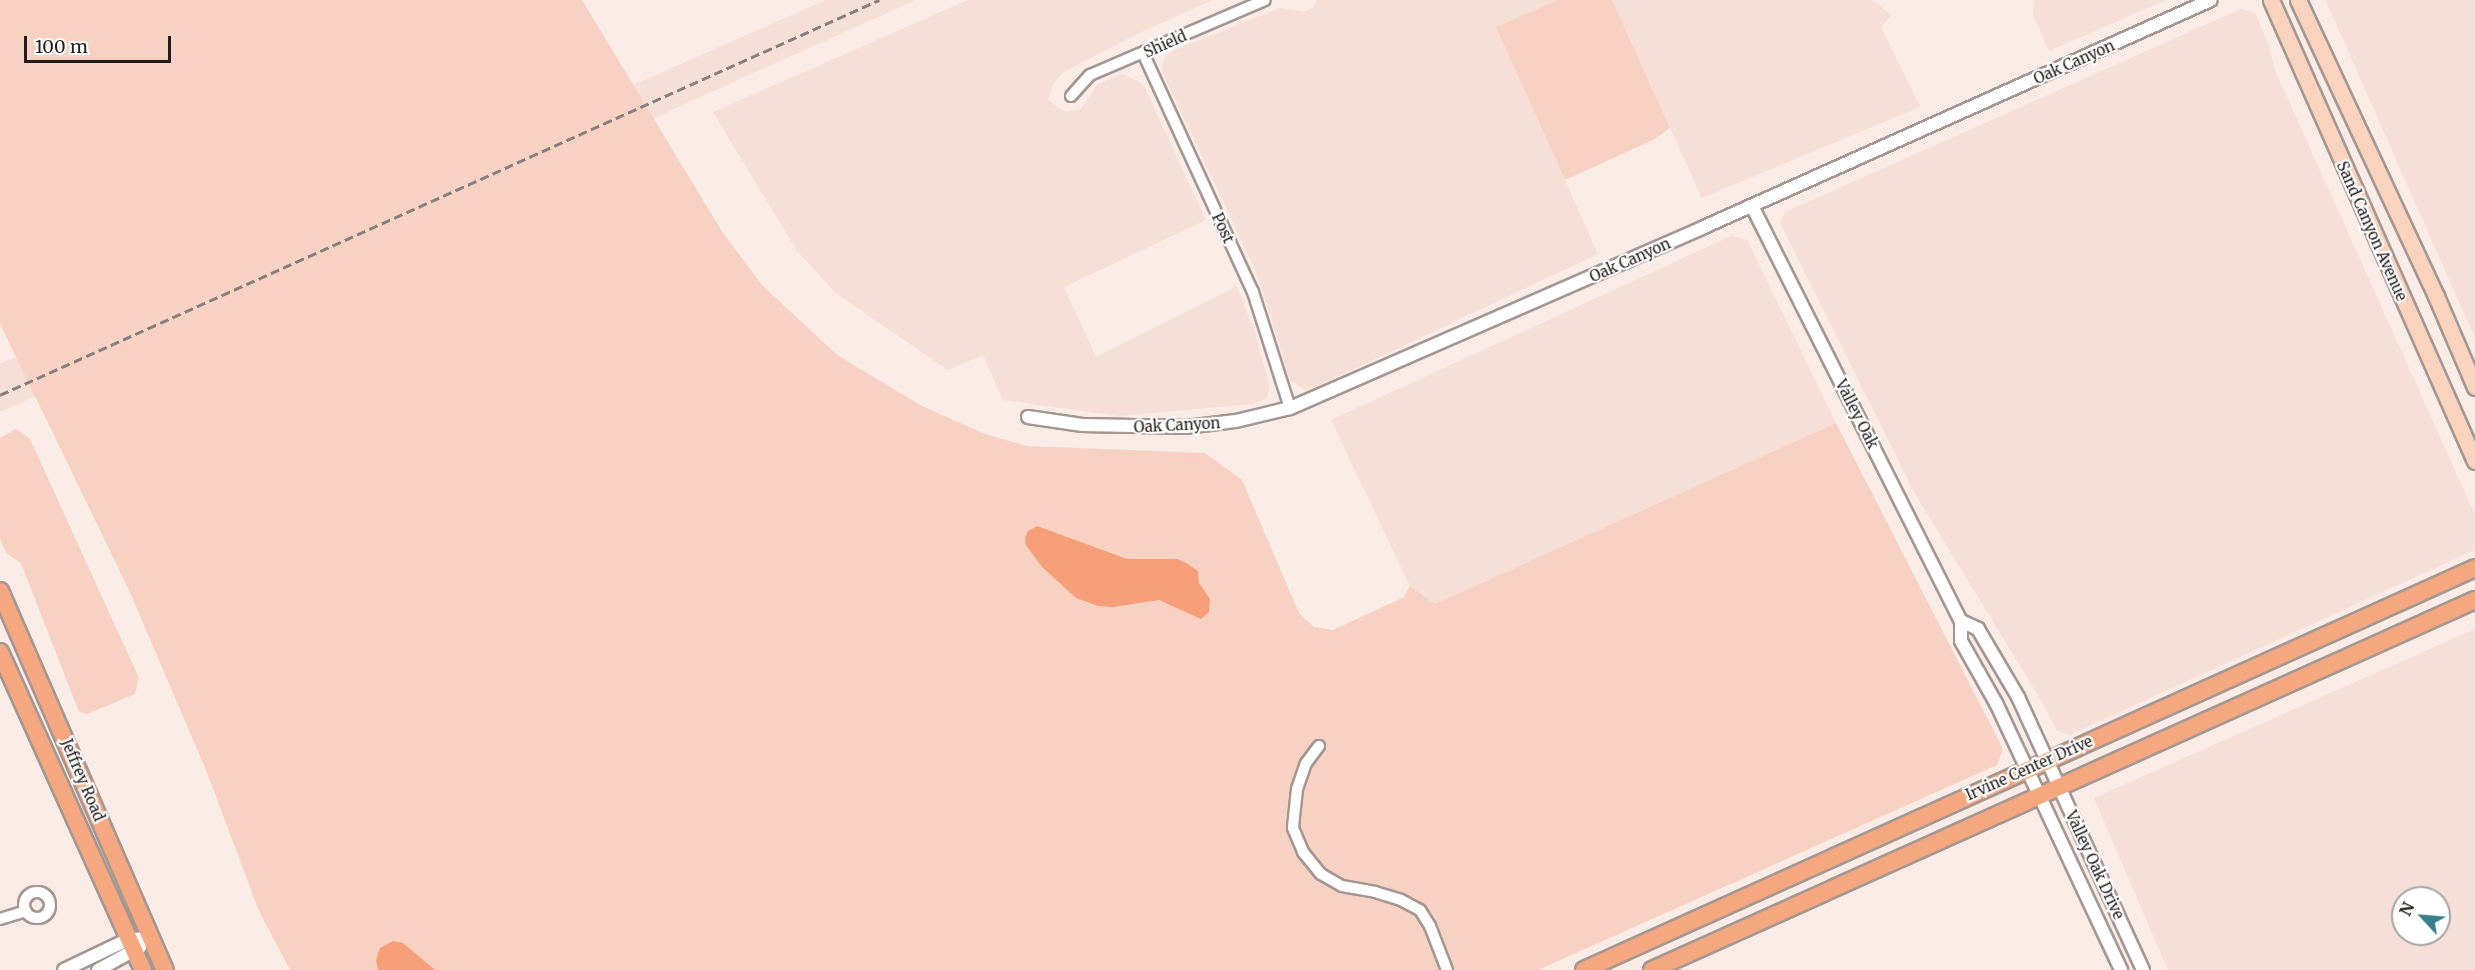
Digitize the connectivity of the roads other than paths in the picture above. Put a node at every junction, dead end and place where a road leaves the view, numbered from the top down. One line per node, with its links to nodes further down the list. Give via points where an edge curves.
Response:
1 (1265, 0): 5 (street, Shield)
2 (2211, 0): 7 (street, Oak Canyon)
3 (2271, 0): 11 (main road, Sand Canyon Avenue)
4 (2298, 0): 8 (main road, Sand Canyon Avenue)
5 (1143, 53): 6 (street, Shield, via 1090,75); 9 (street, Post, via 1253,292)
6 (1071, 96)
7 (1752, 206): 9 (street, Oak Canyon); 15 (street, Valley Oak)
8 (2475, 387)
9 (1290, 408): 10 (street, Oak Canyon, via 1236,421 1186,427 1082,425)
10 (1028, 417)
11 (2475, 461)
12 (2475, 568): 18 (main road, Irvine Center Drive)
13 (0, 591): 24 (main road, Jeffrey Road)
14 (2475, 600): 20 (main road, Irvine Center Drive)
15 (1961, 621): 18 (street, Valley Oak, via 1978,628 2018,697); 19 (street, Valley Oak, via 1961,641)
16 (0, 652): 25 (main road, Jeffrey Road)
17 (1319, 746): 30 (street, via 1306,763 1297,789 1293,828 1303,852 1322,874 1342,886 1401,900 1420,910)
18 (2047, 760): 19 (main road, Irvine Center Drive); 20 (street, Valley Oak Drive)
19 (2027, 770): 21 (street, Valley Oak Drive); 31 (main road, Irvine Center Drive)
20 (2060, 788): 21 (main road, Irvine Center Drive); 34 (street, Valley Oak Drive)
21 (2041, 796): 32 (main road, Irvine Center Drive); 33 (street, Valley Oak Drive)
22 (26, 911): 23 (street)
23 (0, 919)
24 (150, 938): 25 (street); 29 (main road, Jeffrey Road)
25 (131, 946): 26 (street); 27 (street); 28 (main road, Jeffrey Road)
26 (64, 970)
27 (98, 970)
28 (142, 970)
29 (165, 970)
30 (1447, 970)
31 (1584, 970)
32 (1653, 970)
33 (2121, 970)
34 (2143, 970)

